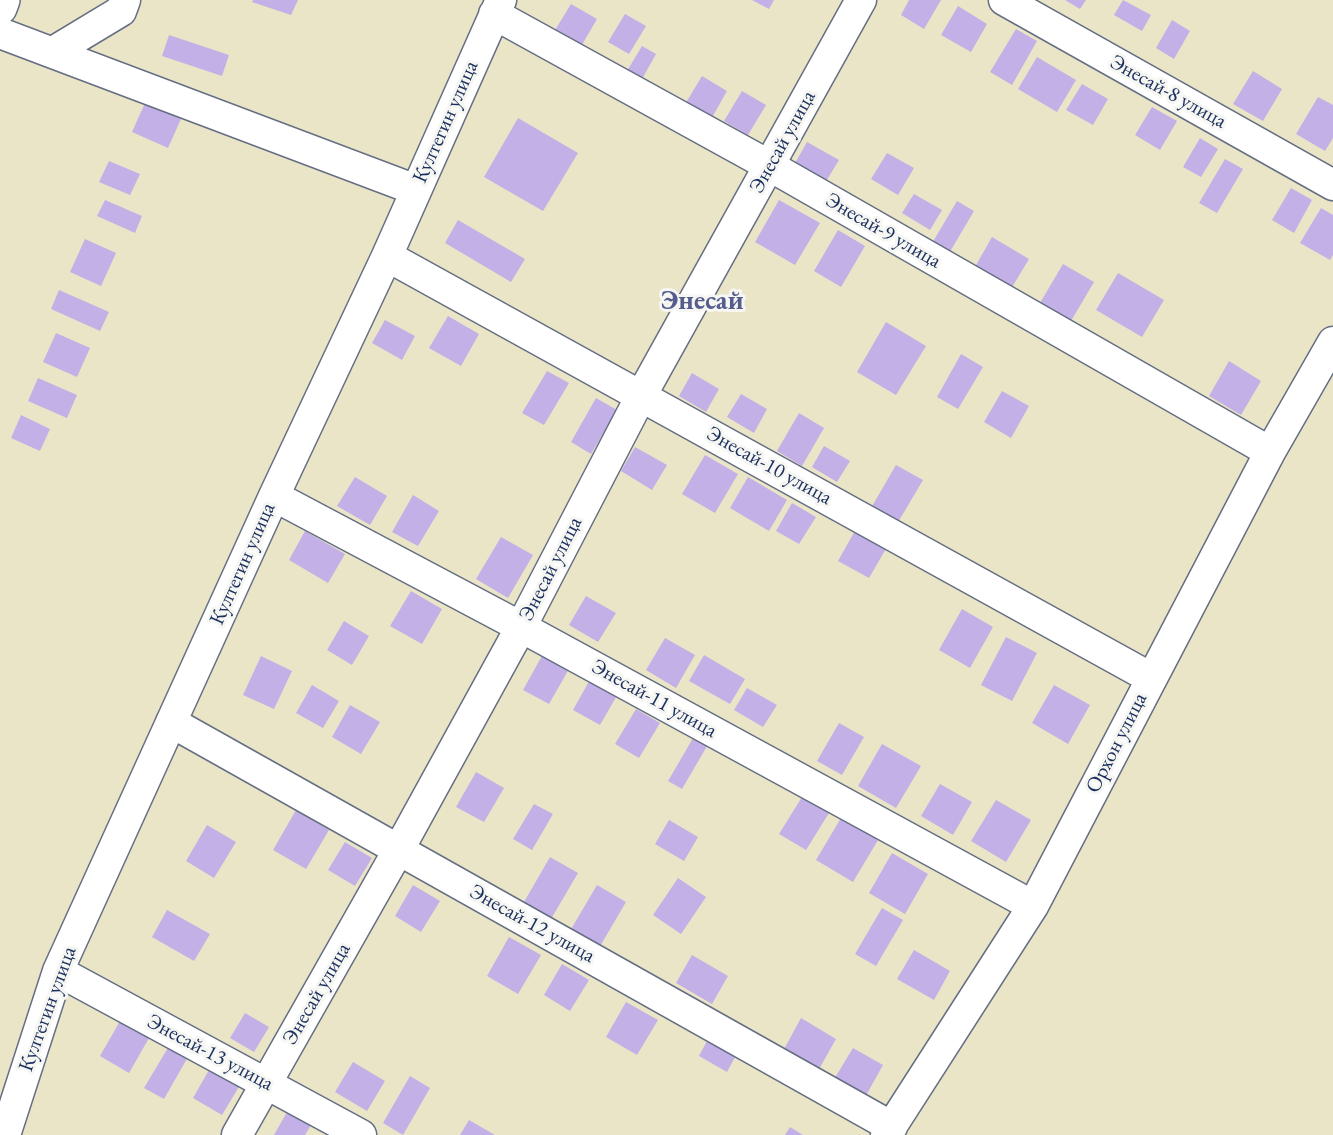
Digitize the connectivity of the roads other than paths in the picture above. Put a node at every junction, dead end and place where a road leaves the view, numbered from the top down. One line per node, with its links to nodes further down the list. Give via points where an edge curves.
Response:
1 (3, 0): 6 (main road)
2 (125, 0): 8 (street, via 121,11)
3 (861, 0): 9 (street, Энесай улица)
4 (1004, 0): 10 (street, Энесай-8 улица)
5 (498, 7): 9 (street, Энесай-9 улица); 11 (street, Култегин улица)
6 (0, 8)
7 (0, 33): 8 (street)
8 (52, 52): 11 (street)
9 (770, 166): 14 (street, Энесай улица); 15 (street, Энесай-9 улица)
10 (1333, 185)
11 (416, 190): 12 (street, Култегин улица)
12 (387, 256): 14 (street, Энесай-10 улица); 16 (street, Култегин улица)
13 (1333, 342): 15 (street, Орхон улица)
14 (641, 396): 17 (street, Энесай улица); 18 (street, Энесай-10 улица)
15 (1270, 452): 18 (street, Орхон улица)
16 (274, 496): 17 (street, Энесай-11 улица); 19 (street, Култегин улица)
17 (521, 627): 20 (street, Энесай улица); 21 (street, Энесай-11 улица)
18 (1151, 678): 21 (street, Орхон улица)
19 (171, 722): 20 (street, Энесай-12 улица); 22 (street, Култегин улица)
20 (399, 849): 23 (street, Энесай улица); 24 (street, Энесай-12 улица)
21 (1033, 906): 24 (street, Орхон улица)
22 (58, 971): 23 (street, Энесай-13 улица); 25 (street, Култегин улица)
23 (266, 1083): 26 (street, Энесай улица); 27 (street, Энесай-13 улица)
24 (889, 1131)
25 (5, 1135)
26 (237, 1135)
27 (362, 1135)

